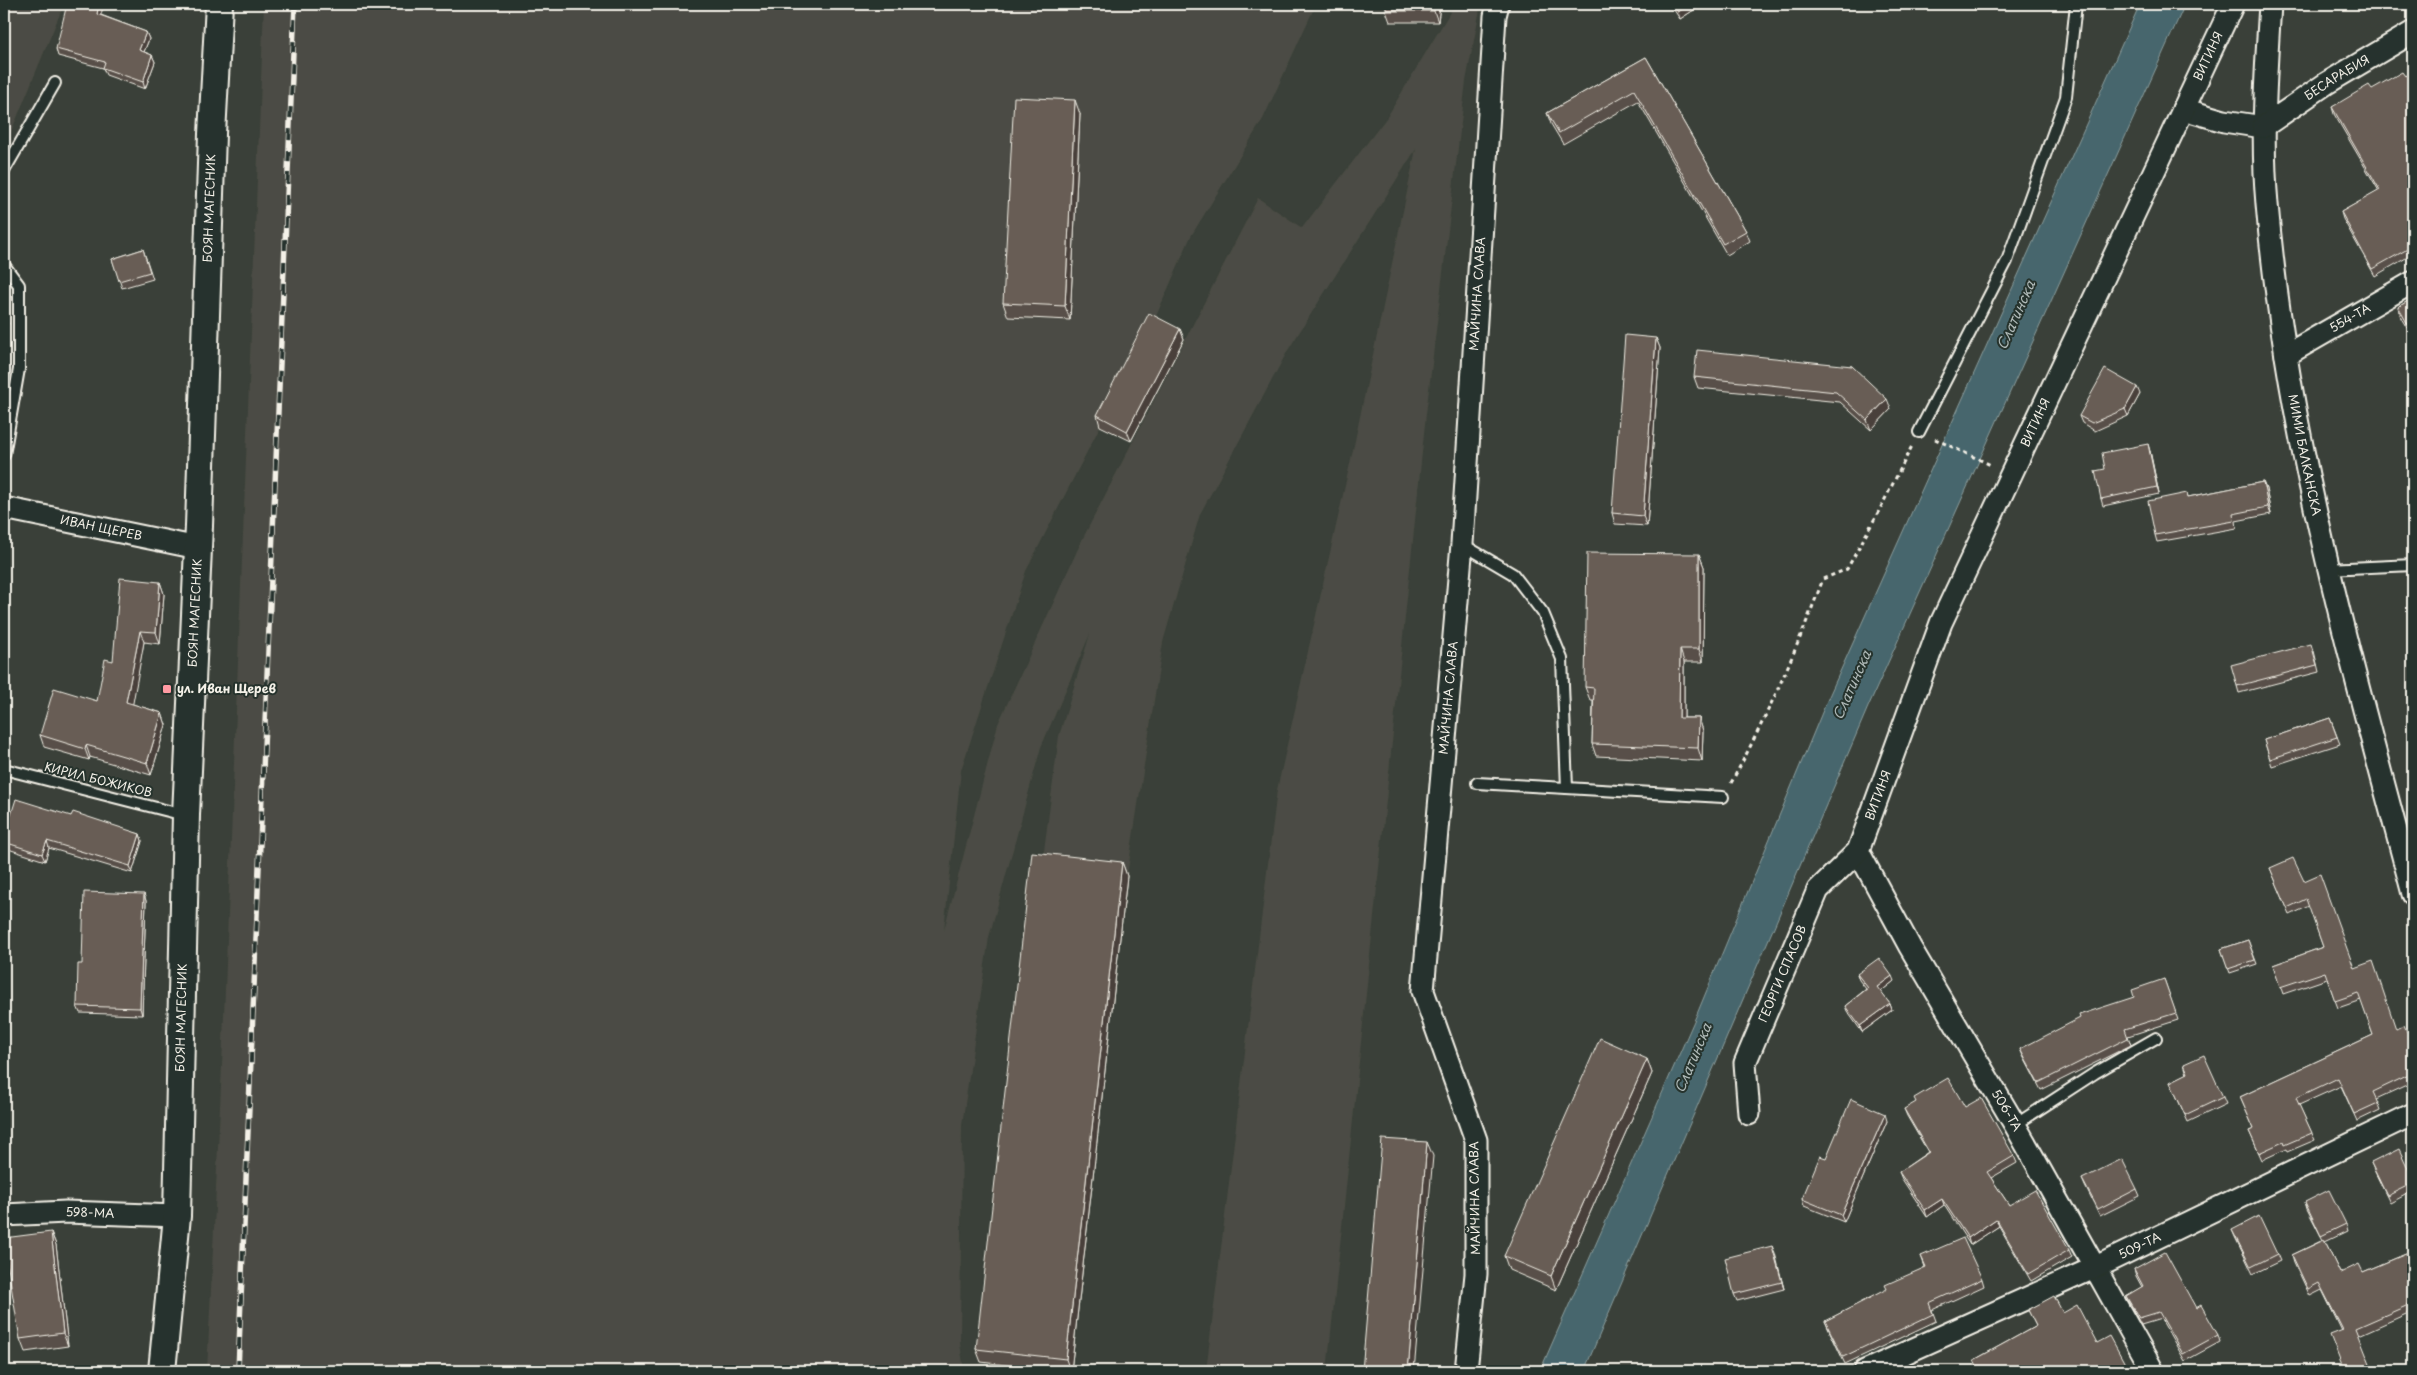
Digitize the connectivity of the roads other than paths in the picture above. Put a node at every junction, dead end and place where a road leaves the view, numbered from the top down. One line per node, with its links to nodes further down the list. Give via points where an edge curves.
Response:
1 (219, 4): 18 (street, БОЯН МАГЕСНИК)
2 (2076, 4): 14 (lane, via 2066,97 2007,261)
3 (2232, 4): 8 (street, ВИТИНЯ)
4 (2270, 4): 9 (street, МИМИ БАЛКАНСКА)
5 (1497, 10): 17 (street, МАЙЧИНА СЛАВА)
6 (2413, 32): 9 (street, БЕСАРАБИЯ, via 2328,83)
7 (55, 83): 10 (lane)
8 (2183, 109): 9 (street); 26 (street, ВИТИНЯ, via 1942,623)
9 (2263, 128): 13 (street, МИМИ БАЛКАНСКА, via 2267,203)
10 (4, 171)
11 (4, 265): 15 (lane, via 19,286 19,369)
12 (2413, 282): 13 (street, 554-ТА)
13 (2286, 355): 20 (street, МИМИ БАЛКАНСКА)
14 (1919, 432)
15 (4, 455)
16 (4, 508): 18 (street, ИВАН ЩЕРЕВ)
17 (1462, 544): 23 (lane, via 1513,574 1543,613 1562,659); 36 (street, МАЙЧИНА СЛАВА, via 1423,991 1476,1140 1476,1274)
18 (198, 548): 25 (street, БОЯН МАГЕСНИК)
19 (2413, 565): 20 (lane)
20 (2327, 569): 27 (street, МИМИ БАЛКАНСКА)
21 (4, 769): 25 (lane, КИРИЛ БОЖИКОВ)
22 (1477, 783): 23 (lane)
23 (1567, 788): 24 (lane)
24 (1723, 798)
25 (186, 815): 33 (street, БОЯН МАГЕСНИК)
26 (1858, 851): 29 (street, ГЕОРГИ СПАСОВ, via 1818,890 1749,1054 1746,1063); 31 (street, 506-ТА, via 1910,947)
27 (2413, 894)
28 (2156, 1038): 31 (lane, via 2094,1073)
29 (1749, 1114)
30 (2413, 1114): 34 (street, 509-ТА)
31 (2016, 1125): 34 (street, 506-ТА)
32 (4, 1215): 33 (street, 598-МА, via 66,1212)
33 (177, 1216): 35 (street, БОЯН МАГЕСНИК)
34 (2094, 1268): 37 (street, 509-ТА); 38 (street, 506-ТА)
35 (162, 1371)
36 (1466, 1371)
37 (1865, 1371)
38 (2153, 1371)

